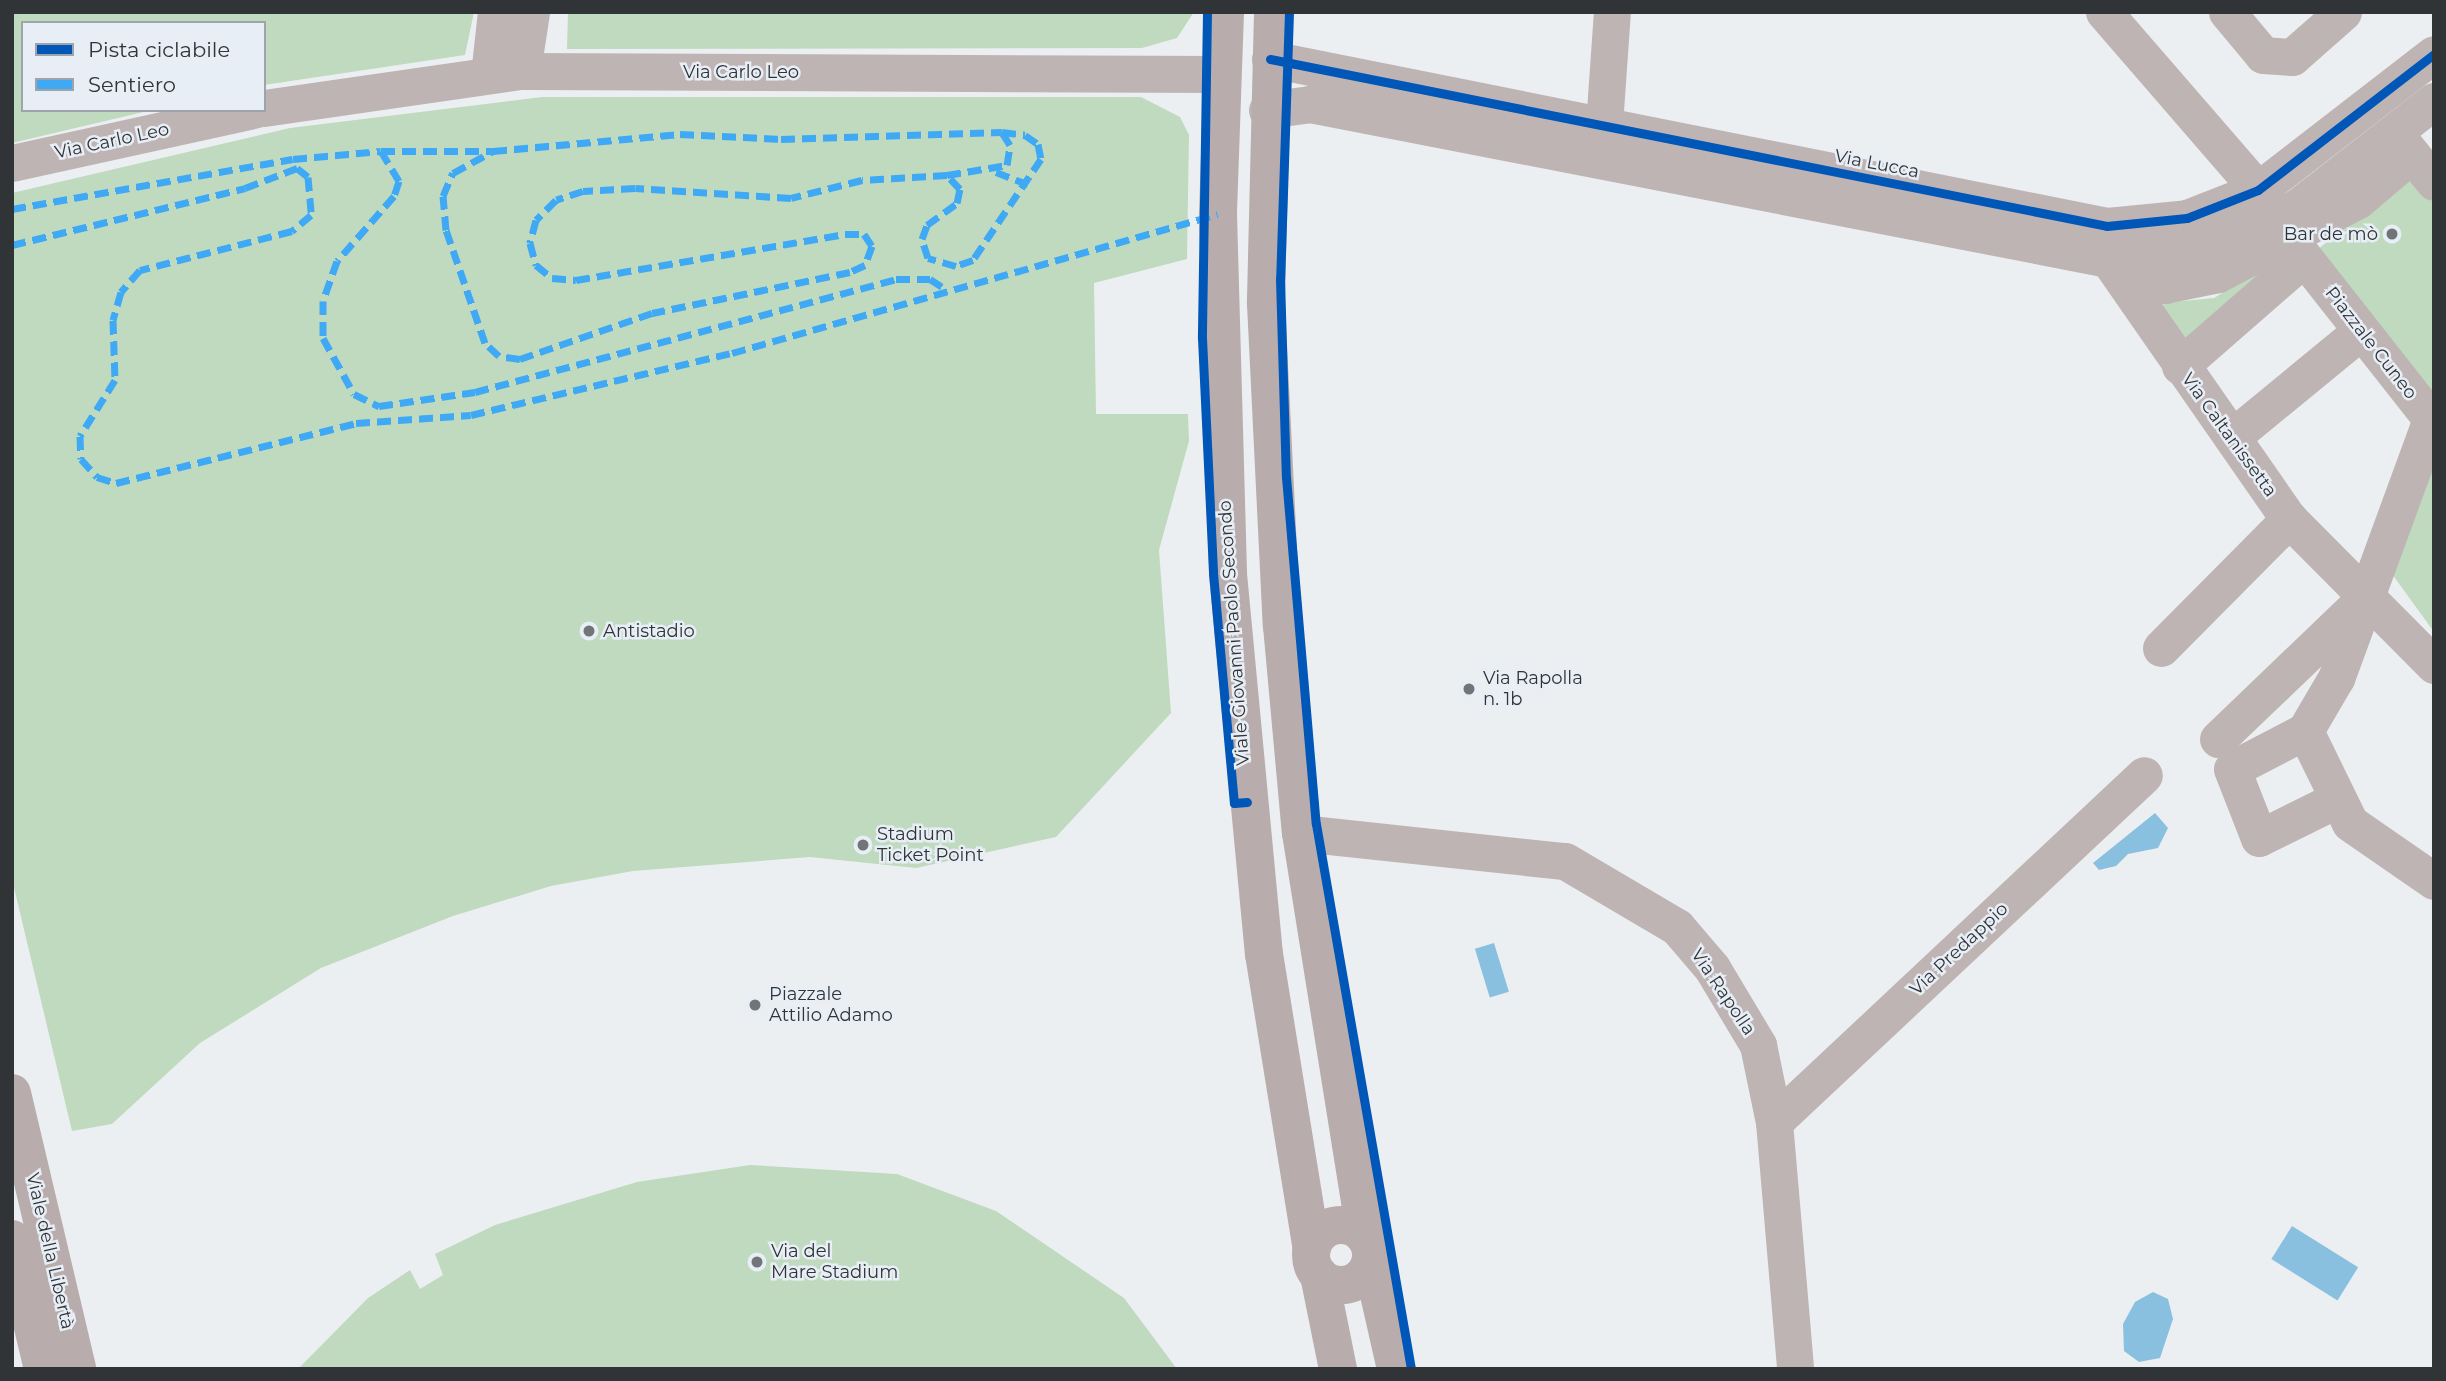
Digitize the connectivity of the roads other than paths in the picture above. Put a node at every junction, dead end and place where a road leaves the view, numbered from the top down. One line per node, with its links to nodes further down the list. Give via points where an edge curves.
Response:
1 (496, 12): 11 (street)
2 (531, 12): 11 (street)
3 (1225, 12): 12 (main road, Viale Giovanni Paolo Secondo)
4 (1273, 12): 10 (main road)
5 (1612, 12): 17 (street)
6 (2104, 12): 20 (street)
7 (2227, 12): 8 (street, via 2263,55 2292,57)
8 (2343, 12)
9 (2434, 54): 18 (street, Via Lucca)
10 (1270, 59): 15 (main road); 17 (street, Via Lucca)
11 (506, 73): 12 (street, Via Carlo Leo); 14 (street, Via Carlo Leo)
12 (1222, 74): 35 (main road, Viale Giovanni Paolo Secondo, via 1220,411)
13 (2434, 101): 18 (street, Via Lucca)
14 (266, 108)
15 (1267, 110): 21 (street, Via Lucca, via 1310,104); 34 (main road, via 1269,439)
16 (245, 112): 19 (street, Via Carlo Leo)
17 (1604, 125): 21 (street, Via Lucca)
18 (2402, 143): 20 (street, Via Lucca); 21 (street, Via Lucca, via 2296,208 2195,251); 22 (street, Via Lucca, via 2358,200)
19 (12, 163)
20 (2258, 190): 21 (street, Via Lucca, via 2188,218)
21 (2108, 242): 22 (street, Via Lucca, via 2165,285); 24 (street, Via Caltanissetta)
22 (2297, 249): 23 (street, Piazzale Cuneo); 24 (street, Via Lucca)
23 (2360, 332): 25 (street); 27 (street, Piazzale Cuneo, via 2431,419)
24 (2180, 366): 25 (street, Via Caltanissetta)
25 (2232, 437): 26 (street, Via Caltanissetta)
26 (2288, 519): 27 (street, Via Caltanissetta); 28 (street)
27 (2367, 596): 29 (street); 30 (street, via 2336,678); 31 (street)
28 (2161, 648)
29 (2434, 665)
30 (2305, 731): 33 (street); 33 (street, via 2232,769 2259,838)
31 (2218, 739)
32 (2144, 775): 38 (street, Via Predappio)
33 (2336, 800): 36 (street, via 2350,823)
34 (1301, 833): 35 (main road); 38 (street, Via Rapolla, via 1565,861 1635,898 1676,927 1712,968 1758,1045); 40 (main road)
35 (1250, 835): 41 (main road, Viale Giovanni Paolo Secondo)
36 (2434, 881)
37 (12, 1093): 43 (main road, Viale della Libertà)
38 (1774, 1122): 46 (street, Via Rapolla)
39 (12, 1239): 42 (main road, Viale della Libertà)
40 (1368, 1249): 41 (main road, via 1350,1226 1330,1227); 45 (main road)
41 (1315, 1262): 44 (main road, Viale Giovanni Paolo Secondo)
42 (43, 1369)
43 (77, 1369)
44 (1338, 1369)
45 (1396, 1369)
46 (1795, 1369)

